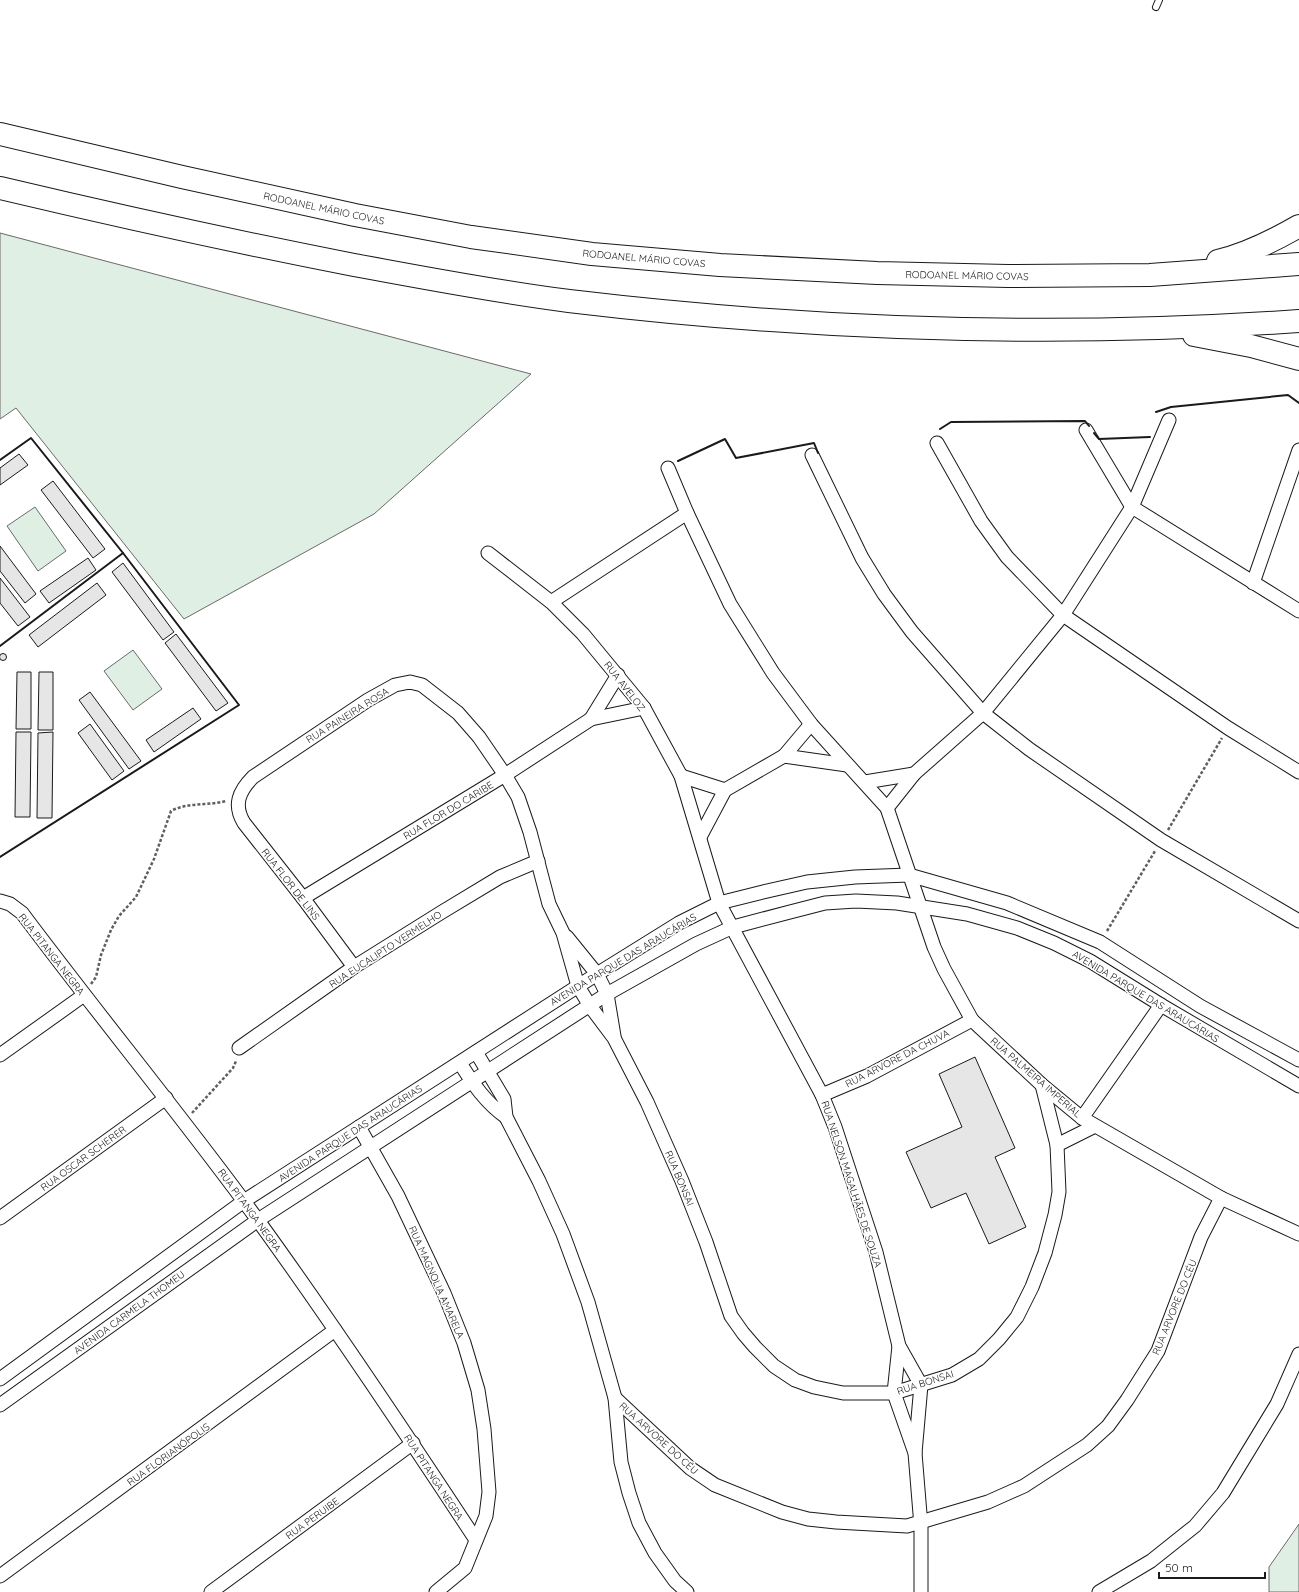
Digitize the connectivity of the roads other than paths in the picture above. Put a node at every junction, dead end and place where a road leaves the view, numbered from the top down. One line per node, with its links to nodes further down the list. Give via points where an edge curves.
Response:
1 (1159, 0): 2 (lane)
2 (1156, 7)
3 (0, 134): 7 (highway, RODOANEL MÁRIO COVAS, via 356,215 471,237 592,254 720,265 877,273 1008,276)
4 (0, 188): 9 (highway, via 308,256 567,301 721,316 888,328 996,331)
5 (1299, 226): 7 (highway, via 1246,253)
6 (1299, 264): 7 (highway, RODOANEL MÁRIO COVAS)
7 (1150, 275)
8 (1299, 321): 9 (highway)
9 (1161, 329): 10 (highway, via 1251,346)
10 (1299, 359)
11 (1170, 420): 17 (street)
12 (1086, 430): 17 (street)
13 (937, 443): 23 (street, via 981,521 1007,557)
14 (1299, 450): 20 (street)
15 (812, 455): 26 (street, via 862,558 884,594 912,632)
16 (668, 468): 18 (street)
17 (1132, 507): 20 (street); 23 (street)
18 (687, 513): 21 (street); 28 (street, via 730,604 773,673)
19 (488, 554): 21 (street, RUA AVELOZ)
20 (1253, 582): 22 (street)
21 (551, 602): 24 (street, RUA AVELOZ)
22 (1299, 611)
23 (1063, 615): 26 (street); 31 (street, via 1228,728)
24 (618, 675): 25 (street, RUA AVELOZ); 27 (street)
25 (644, 708): 27 (street); 34 (street, RUA AVELOZ)
26 (983, 713): 32 (street); 46 (street, via 1029,750 1155,836)
27 (591, 719): 33 (street, RUA FLOR DO CARIBE)
28 (811, 724): 29 (street); 30 (street)
29 (784, 756): 30 (street); 36 (street)
30 (846, 765): 35 (street)
31 (1299, 772)
32 (914, 774): 35 (street); 38 (street)
33 (505, 775): 37 (street, RUA PAINEIRA ROSA, via 479,737 458,713 422,686 410,682 395,685 368,700 253,777); 40 (street, RUA PAINEIRA ROSA, via 518,797); 42 (street, RUA FLOR DO CARIBE)
34 (681, 776): 36 (street); 39 (street, RUA AVELOZ)
35 (864, 782): 38 (street)
36 (725, 790): 39 (street)
37 (238, 797): 42 (street, RUA FLOR DE LINS, via 240,816 244,823)
38 (887, 808): 41 (street, RUA PALMEIRA IMPERIAL)
39 (700, 837): 44 (street, RUA AVELOZ)
40 (538, 861): 48 (street, RUA PAINEIRA ROSA, via 549,904); 49 (street, RUA EUCALIPTO VERMELHO, via 500,877)
41 (909, 875): 44 (street, AVENIDA PARQUE DAS ARAUCÁRIAS, via 807,882); 45 (street, RUA PALMEIRA IMPERIAL); 61 (street, AVENIDA PARQUE DAS ARAUCÁRIAS, via 1007,903 1100,942 1200,1006)
42 (303, 898): 49 (street, RUA FLOR DE LINS)
43 (0, 901): 53 (street, RUA PITANGA NEGRA, via 10,904 22,913)
44 (719, 903): 47 (street, RUA NELSON MAGALHÃES DE SOUZA); 50 (street, AVENIDA PARQUE DAS ARAUCÁRIAS, via 679,923)
45 (920, 905): 47 (street, AVENIDA PARQUE DAS ARAUCÁRIAS, via 856,901 825,903); 54 (street, AVENIDA PARQUE DAS ARAUCÁRIAS, via 967,914 1017,928 1054,943 1090,960); 56 (street, RUA PALMEIRA IMPERIAL, via 944,969)
46 (1299, 921)
47 (733, 928): 52 (street, AVENIDA PARQUE DAS ARAUCÁRIAS, via 696,944); 67 (street, RUA NELSON MAGALHÃES DE SOUZA)
48 (563, 933): 50 (street); 51 (street)
49 (354, 967): 58 (street, RUA EUCALIPTO VERMELHO)
50 (597, 974): 51 (street, AVENIDA PARQUE DAS ARAUCÁRIAS); 52 (street)
51 (578, 986): 55 (street); 59 (street, AVENIDA PARQUE DAS ARAUCÁRIAS)
52 (606, 994): 55 (street, AVENIDA PARQUE DAS ARAUCÁRIAS); 57 (street)
53 (84, 996): 60 (street); 68 (street, RUA PITANGA NEGRA)
54 (1161, 1005): 66 (street, AVENIDA PARQUE DAS ARAUCÁRIAS); 70 (street)
55 (590, 1006): 57 (street); 63 (street, AVENIDA PARQUE DAS ARAUCÁRIAS)
56 (972, 1020): 65 (street, RUA PALMEIRA IMPERIAL); 67 (street, RUA ARVORE DA CHUVA, via 867,1076)
57 (614, 1038): 87 (street, RUA BONSAI, via 647,1102 682,1181 731,1316 743,1333 774,1366 814,1387 843,1393)
58 (239, 1048)
59 (476, 1052): 62 (street, AVENIDA PARQUE DAS ARAUCÁRIAS); 63 (street)
60 (0, 1055)
61 (1299, 1060)
62 (460, 1063): 64 (street); 72 (street, AVENIDA PARQUE DAS ARAUCÁRIAS)
63 (487, 1070): 64 (street, AVENIDA PARQUE DAS ARAUCÁRIAS); 69 (street, via 504,1099)
64 (471, 1081): 69 (street, via 491,1107); 74 (street, AVENIDA PARQUE DAS ARAUCÁRIAS)
65 (1042, 1085): 70 (street, RUA PALMEIRA IMPERIAL); 73 (street, RUA BONSAI)
66 (1299, 1086)
67 (822, 1095): 83 (street, RUA NELSON MAGALHÃES DE SOUZA, via 876,1252)
68 (166, 1098): 76 (street, RUA PITANGA NEGRA); 77 (street, RUA OSCAR SCHERER)
69 (506, 1117): 88 (street, via 563,1234 588,1302)
70 (1082, 1118): 71 (street, RUA PALMEIRA IMPERIAL)
71 (1095, 1126): 73 (street); 75 (street, RUA PALMEIRA IMPERIAL)
72 (359, 1127): 74 (street, RUA MAGNOLIA AMARELA); 76 (street, AVENIDA PARQUE DAS ARAUCÁRIAS)
73 (1057, 1145): 86 (street, RUA BONSAI, via 1059,1192 1055,1215 1046,1253 1017,1317 979,1359 952,1375)
74 (371, 1147): 78 (street, AVENIDA PARQUE DAS ARAUCÁRIAS); 93 (street, RUA MAGNOLIA AMARELA, via 398,1196 444,1293 464,1344 478,1390 489,1492 486,1516)
75 (1221, 1198): 79 (street, RUA PALMEIRA IMPERIAL); 92 (street, RUA ARVORE DO CÉU, via 1202,1237 1158,1351 1128,1400 1108,1426 1087,1445 1024,1486 988,1502)
76 (244, 1201): 78 (street, RUA PITANGA NEGRA); 80 (street)
77 (0, 1218)
78 (258, 1220): 81 (street, AVENIDA CARMELA THOMEU); 82 (street, RUA PITANGA NEGRA)
79 (1299, 1234)
80 (182, 1248): 81 (street); 85 (street)
81 (195, 1265): 89 (street, AVENIDA CARMELA THOMEU)
82 (335, 1330): 90 (street, RUA PITANGA NEGRA); 94 (street, RUA FLORIANÓPOLIS)
83 (899, 1346): 86 (street, RUA NELSON MAGALHÃES DE SOUZA); 87 (street, RUA NELSON MAGALHÃES DE SOUZA)
84 (1299, 1354): 99 (street, via 1277,1404 1223,1493 1195,1526 1151,1561)
85 (0, 1379)
86 (921, 1385): 87 (street, RUA BONSAI); 91 (street)
87 (894, 1393): 91 (street, RUA NELSON MAGALHÃES DE SOUZA)
88 (615, 1398): 92 (street, RUA ARVORE DO CÉU, via 690,1468 715,1485 760,1504 795,1516 836,1522 907,1526); 97 (street, via 621,1462 639,1523 655,1553 675,1581)
89 (0, 1405)
90 (413, 1443): 93 (street, RUA PITANGA NEGRA); 95 (street, RUA PERUIBE)
91 (915, 1453): 92 (street, RUA NELSON MAGALHÃES DE SOUZA)
92 (921, 1522): 98 (street, RUA NELSON MAGALHÃES DE SOUZA)
93 (476, 1540): 96 (street, RUA MAGNOLIA AMARELA, via 465,1568)
94 (0, 1576)
95 (210, 1592)
96 (436, 1592)
97 (687, 1592)
98 (921, 1592)
99 (1099, 1592)

